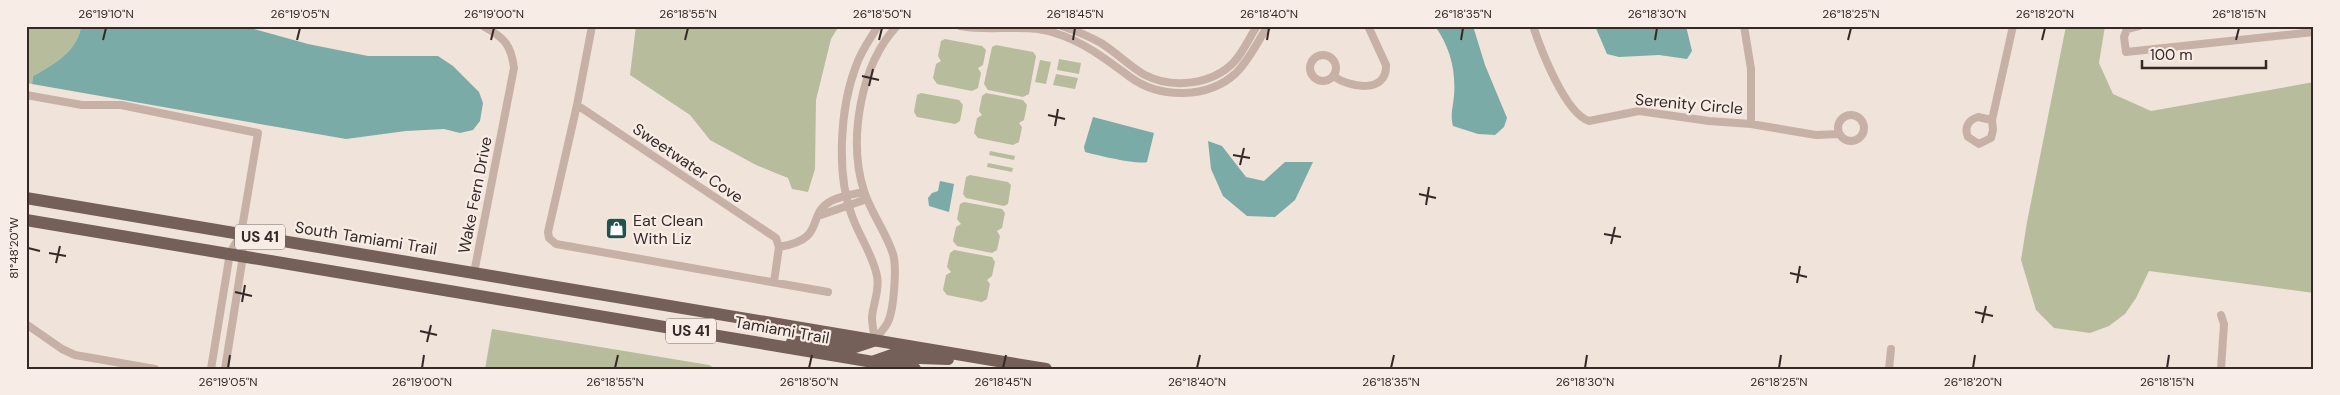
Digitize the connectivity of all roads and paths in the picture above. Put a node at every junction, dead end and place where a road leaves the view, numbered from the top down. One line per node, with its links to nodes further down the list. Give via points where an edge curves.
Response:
1 (484, 26): 33 (street, Wake Fern Drive, via 511,49 514,68)
2 (592, 26): 19 (street)
3 (878, 26): 24 (street, via 864,46 849,90 843,160)
4 (897, 26): 23 (street, via 881,47 864,88 858,151)
5 (960, 26): 14 (street)
6 (1062, 26): 7 (street, via 1102,44 1151,78 1188,84 1223,71 1235,61)
7 (1257, 26)
8 (1268, 26): 15 (street, via 1235,74 1209,88 1190,93 1147,87 1098,52)
9 (1368, 26): 17 (street, via 1386,65 1382,80 1370,87 1345,83)
10 (1533, 26): 21 (street, Serenity Circle, via 1548,64 1582,119 1595,122 1639,111)
11 (1744, 26): 21 (street, Serenity Circle, via 1751,69)
12 (2013, 26): 20 (street)
13 (2139, 26): 16 (street, via 2127,29 2124,37 2126,52)
14 (1042, 28): 15 (street)
15 (1055, 30)
16 (2314, 32)
17 (1333, 76)
18 (26, 95): 29 (street, via 75,104 121,105 258,133)
19 (577, 105): 30 (street, Sweetwater Cove, via 776,238); 35 (street, via 549,238 556,244)
20 (1992, 120)
21 (1751, 124): 22 (street, Serenity Circle, via 1816,135)
22 (1839, 134)
23 (866, 195): 24 (street); 26 (street); 39 (street, via 891,248 895,267 889,321)
24 (846, 196): 26 (street); 27 (street, via 830,202)
25 (26, 198): 29 (main road, South Tamiami Trail / US 41)
26 (849, 206): 27 (street); 39 (street, via 878,279 872,318)
27 (818, 216): 30 (street, via 812,233 802,242)
28 (26, 220): 31 (main road, US 41)
29 (241, 234): 31 (street); 32 (street); 33 (main road, South Tamiami Trail / US 41)
30 (779, 248): 35 (street)
31 (230, 254): 32 (main road, US 41); 46 (street)
32 (243, 256): 40 (main road, Tamiami Trail / US 41); 47 (street)
33 (474, 273): 34 (main road, South Tamiami Trail / US 41)
34 (494, 276): 39 (main road, Tamiami Trail / US 41)
35 (774, 282): 36 (street)
36 (828, 292)
37 (2221, 315): 51 (street, via 2224,324)
38 (26, 324): 45 (street, via 62,350)
39 (875, 340): 40 (main road, via 856,347 820,342); 42 (main road, US 41)
40 (763, 343): 43 (main road, Tamiami Trail / US 41)
41 (1892, 348): 50 (street)
42 (995, 360): 43 (main road, via 895,354); 49 (main road, US 41)
43 (870, 365): 44 (main road, Tamiami Trail / US 41)
44 (890, 367): 48 (main road, US 41)
45 (155, 369)
46 (210, 369)
47 (226, 369)
48 (915, 369)
49 (1046, 369)
50 (1889, 369)
51 (2221, 369)

